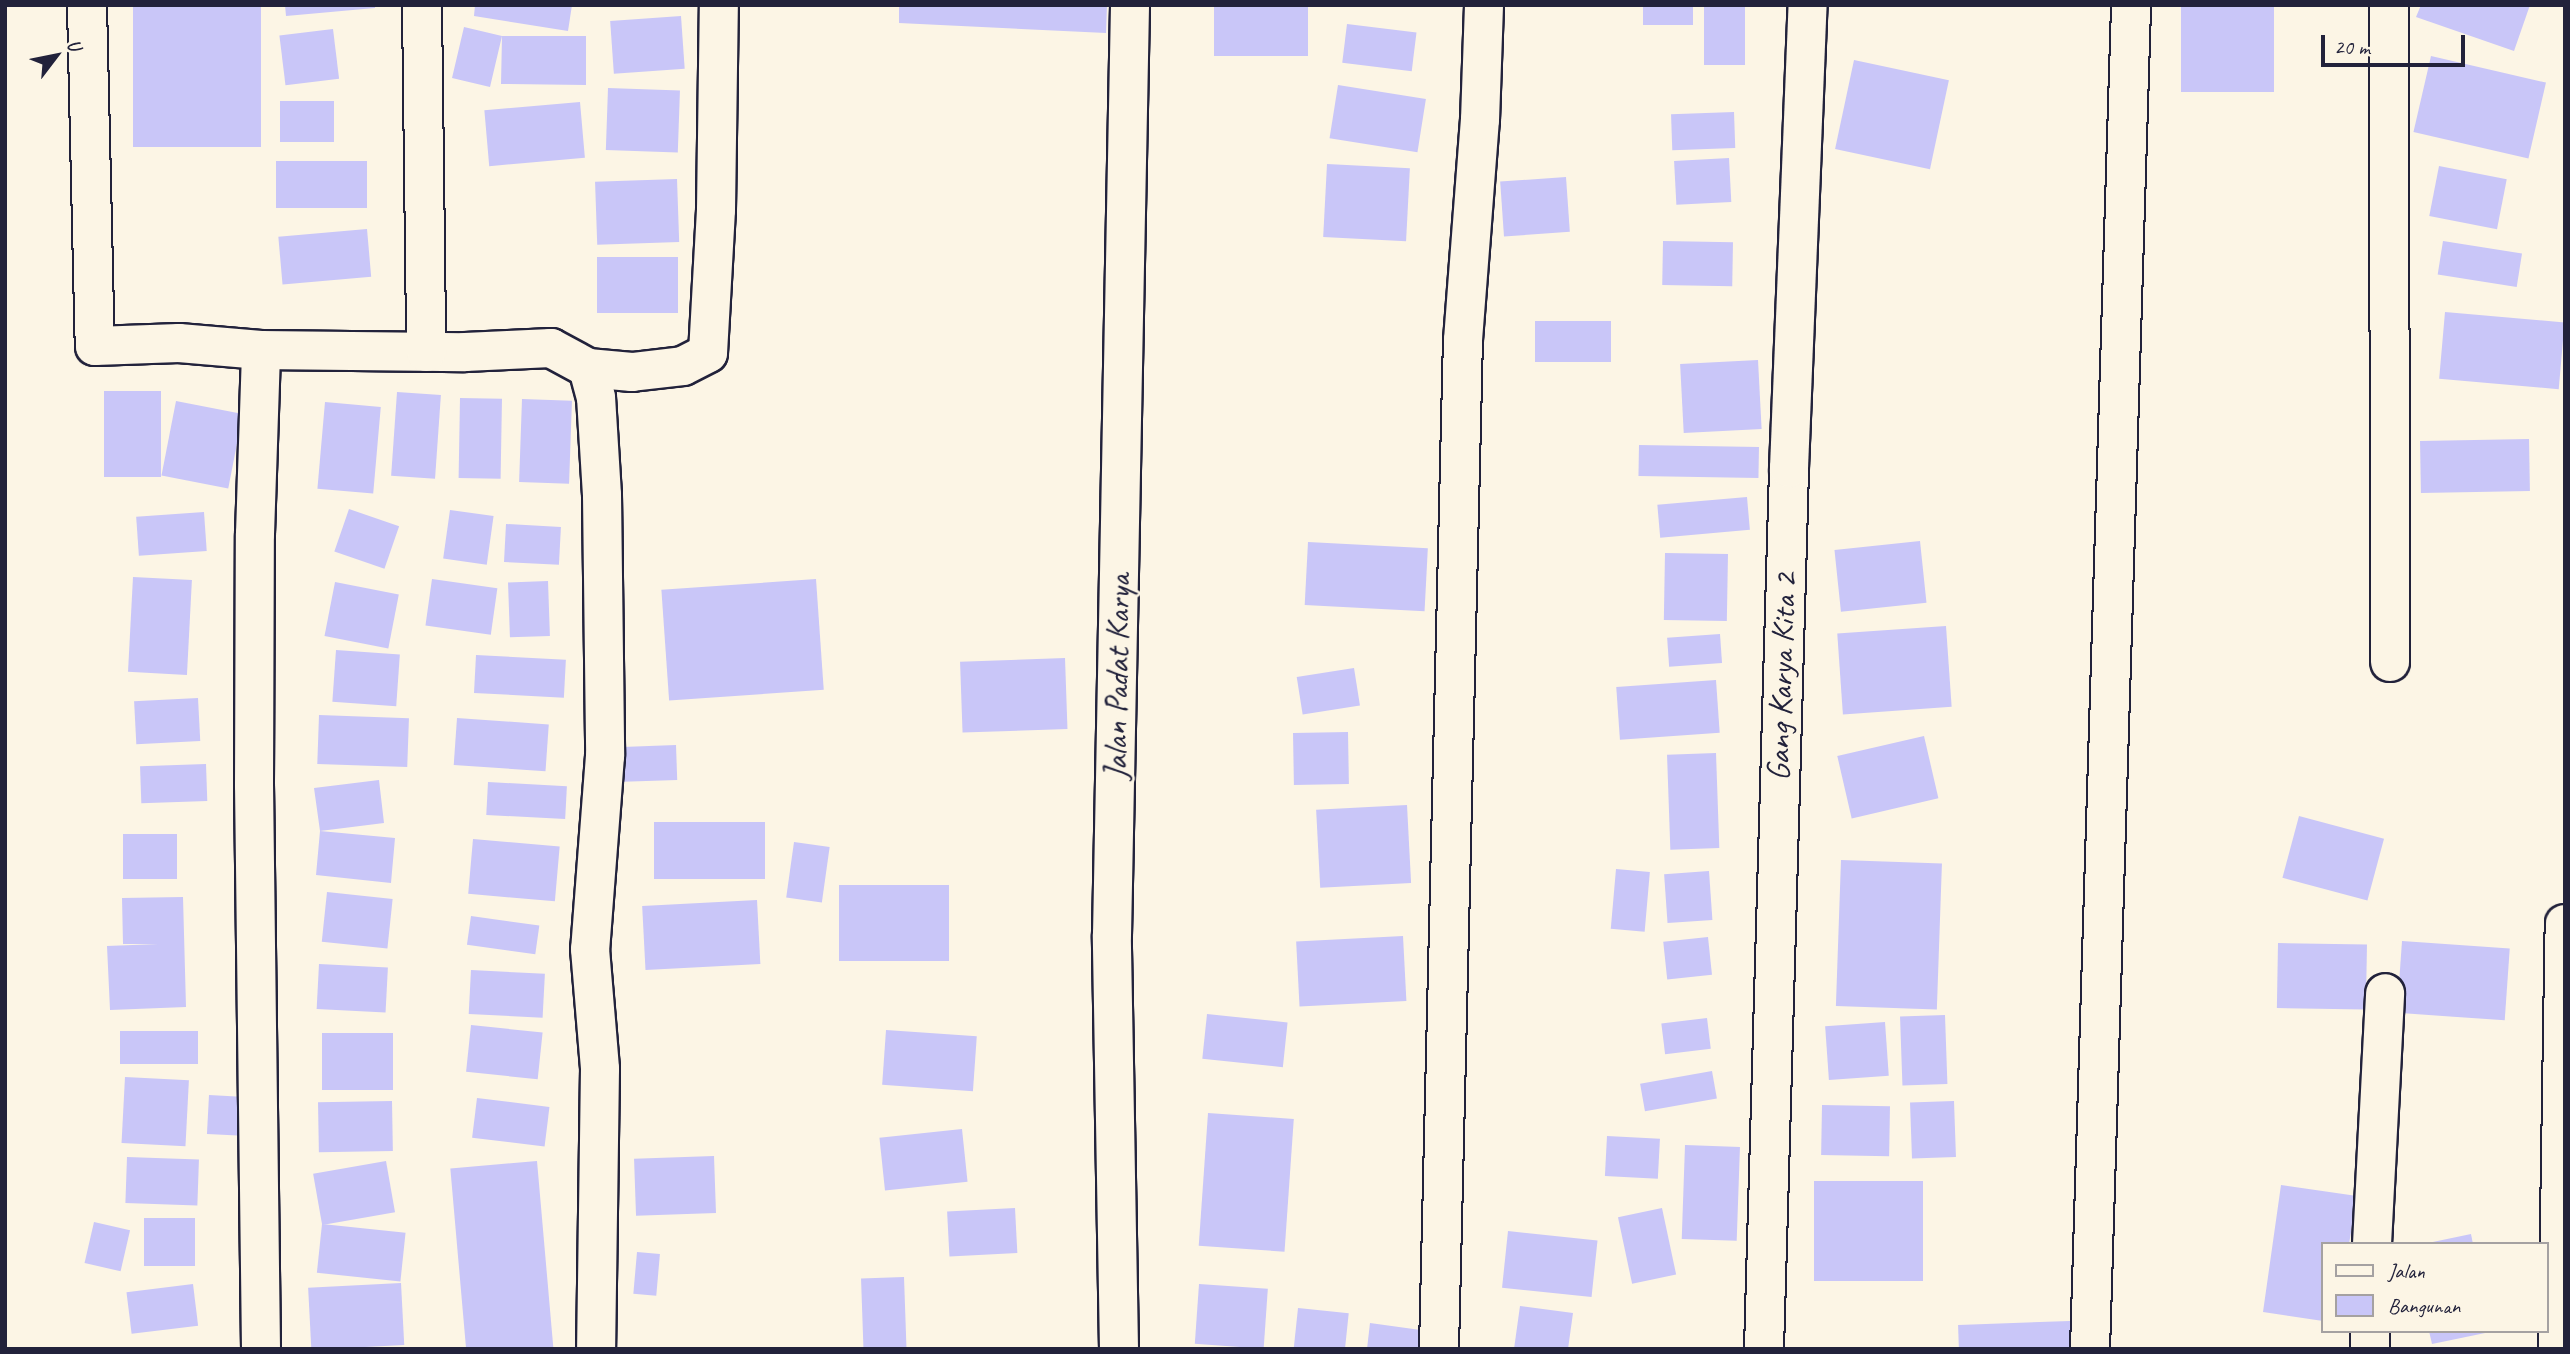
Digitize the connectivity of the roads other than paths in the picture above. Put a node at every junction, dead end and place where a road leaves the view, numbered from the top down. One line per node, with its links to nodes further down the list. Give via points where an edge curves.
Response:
1 (87, 5): 9 (street, via 95,346 179,343)
2 (422, 5): 10 (street)
3 (719, 5): 11 (street, via 708,353 683,366 632,372)
4 (1130, 5): 18 (street, Jalan Padat Karya, via 1112,935)
5 (1484, 5): 19 (street, via 1463,340)
6 (1808, 5): 20 (street, Gang Karya Kita 2, via 1788,482)
7 (2131, 5): 21 (street)
8 (2389, 5): 12 (street)
9 (261, 350): 10 (street); 16 (street, via 254,771)
10 (426, 352): 11 (street, via 551,348)
11 (588, 368): 17 (street, via 596,397 602,495 606,756 590,949 600,1069)
12 (2390, 662)
13 (2565, 924): 22 (street)
14 (2385, 993): 15 (street)
15 (2372, 1242)
16 (261, 1349)
17 (596, 1349)
18 (1119, 1349)
19 (1439, 1349)
20 (1764, 1349)
21 (2090, 1349)
22 (2558, 1349)

